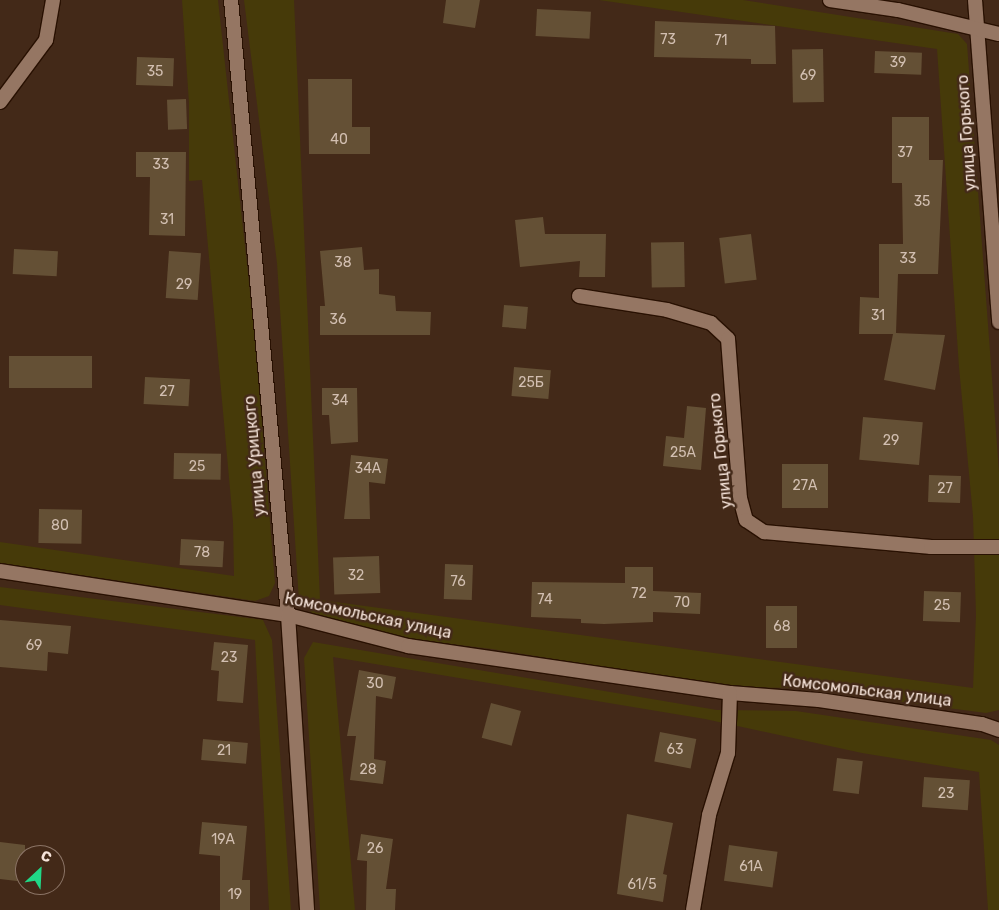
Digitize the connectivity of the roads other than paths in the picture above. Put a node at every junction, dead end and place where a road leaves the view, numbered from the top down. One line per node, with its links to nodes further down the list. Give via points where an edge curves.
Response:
1 (53, 0): 7 (street, via 46,40)
2 (231, 0): 12 (street, улица Урицкого)
3 (830, 0): 5 (street, via 898,10)
4 (975, 0): 5 (street, улица Горького)
5 (977, 31): 6 (street); 9 (street, улица Горького)
6 (999, 34)
7 (0, 102)
8 (579, 296): 10 (street, улица Горького, via 667,310 711,323 728,338 740,498 746,520 764,532 930,547)
9 (999, 322)
10 (999, 547)
11 (0, 570): 12 (street, Комсомольская улица)
12 (288, 615): 13 (street, Комсомольская улица, via 408,646); 15 (street, улица Урицкого)
13 (730, 693): 14 (street, Комсомольская улица, via 819,700 982,724); 16 (street, via 728,753 709,815)
14 (999, 730)
15 (307, 910)
16 (693, 910)

